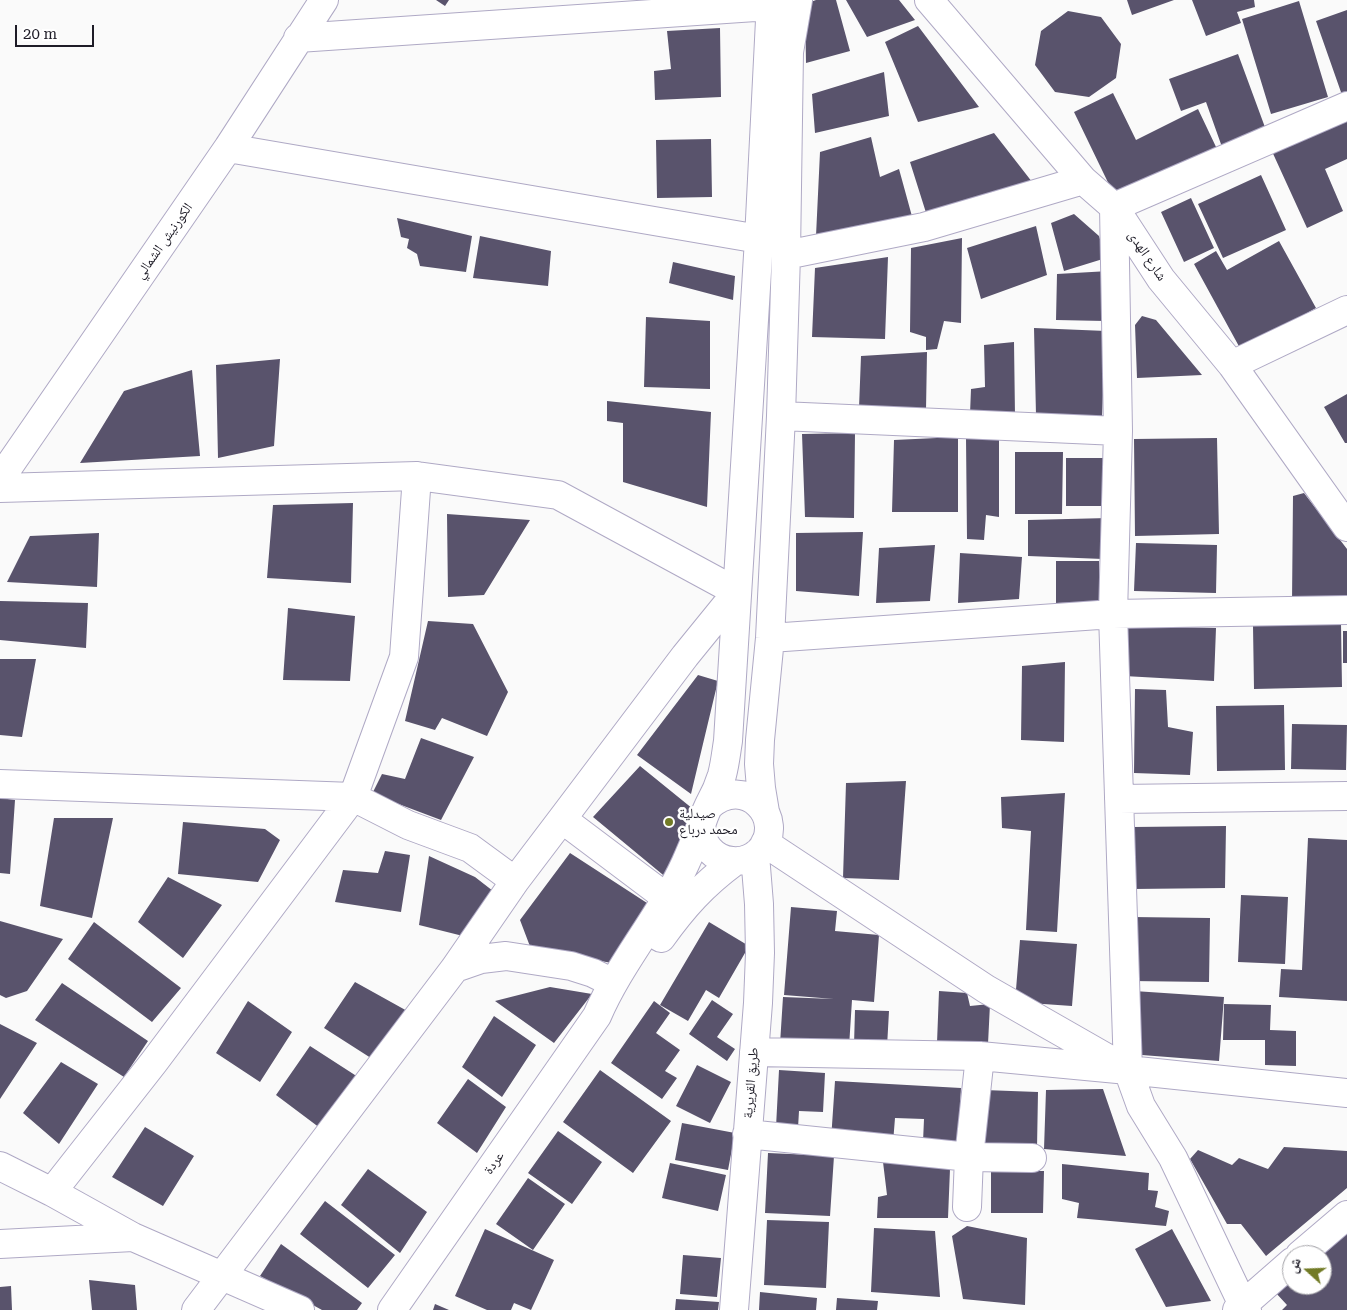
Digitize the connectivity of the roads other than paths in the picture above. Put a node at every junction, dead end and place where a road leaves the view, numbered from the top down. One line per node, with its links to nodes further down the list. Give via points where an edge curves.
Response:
1 (324, 0): 5 (street, الكورنيش الشمالي)
2 (798, 0): 11 (street, via 789,52)
3 (929, 0): 8 (street, شارع الهدى)
4 (770, 3): 5 (street); 10 (street)
5 (298, 38): 7 (street, الكورنيش الشمالي)
6 (1347, 106): 9 (street)
7 (228, 148): 10 (street); 17 (street, الكورنيش الشمالي)
8 (1083, 180): 9 (street, شارع الهدى); 11 (street, via 924,227)
9 (1114, 207): 13 (street, شارع الهدى, via 1161,279); 15 (street)
10 (759, 239): 20 (street)
11 (786, 255): 14 (street)
12 (1347, 310): 13 (street)
13 (1232, 365): 19 (street, شارع الهدى)
14 (781, 416): 15 (street); 23 (street)
15 (1118, 431): 22 (street)
16 (417, 476): 18 (street); 20 (street, via 558,495); 25 (street, via 404,656)
17 (0, 479)
18 (0, 488)
19 (1347, 527)
20 (737, 592): 29 (street, via 728,741 722,775); 30 (street)
21 (1347, 610): 22 (street)
22 (1113, 614): 23 (street); 27 (street)
23 (770, 638): 28 (street, via 759,764)
24 (0, 784): 25 (street)
25 (353, 796): 32 (street, via 408,825 470,848); 45 (street, via 154,1062)
26 (1347, 796): 27 (street)
27 (1119, 799): 39 (street)
28 (764, 812): 29 (street, via 752,799 734,794 716,800); 31 (street, via 768,833)
29 (705, 816): 31 (street, via 702,835 710,851 726,860); 33 (street, via 692,850)
30 (562, 818): 32 (street); 33 (street)
31 (751, 853): 36 (street, via 693,897 627,986); 37 (street, طريق القريرية, via 759,904 760,953); 39 (street)
32 (515, 881): 34 (street)
33 (667, 898): 35 (street)
34 (454, 968): 35 (street, via 480,958 506,956 570,966); 52 (street)
35 (613, 983): 36 (street)
36 (597, 1016): 56 (street, عردة)
37 (754, 1052): 38 (street); 41 (street, طريق القريرية)
38 (980, 1056): 39 (street); 42 (street)
39 (1128, 1070): 40 (street); 53 (street, via 1141,1106 1172,1158)
40 (1347, 1093)
41 (747, 1134): 42 (street); 57 (street, طريق القريرية)
42 (969, 1157): 43 (street); 46 (street)
43 (1032, 1158)
44 (0, 1166): 45 (street)
45 (52, 1192): 48 (street)
46 (967, 1207)
47 (1347, 1215): 50 (street)
48 (133, 1237): 49 (street); 52 (street)
49 (0, 1244)
50 (1312, 1245)
51 (1282, 1271): 53 (street)
52 (221, 1275): 54 (street); 55 (street)
53 (1242, 1308)
54 (196, 1310)
55 (300, 1310)
56 (392, 1310)
57 (734, 1310)

